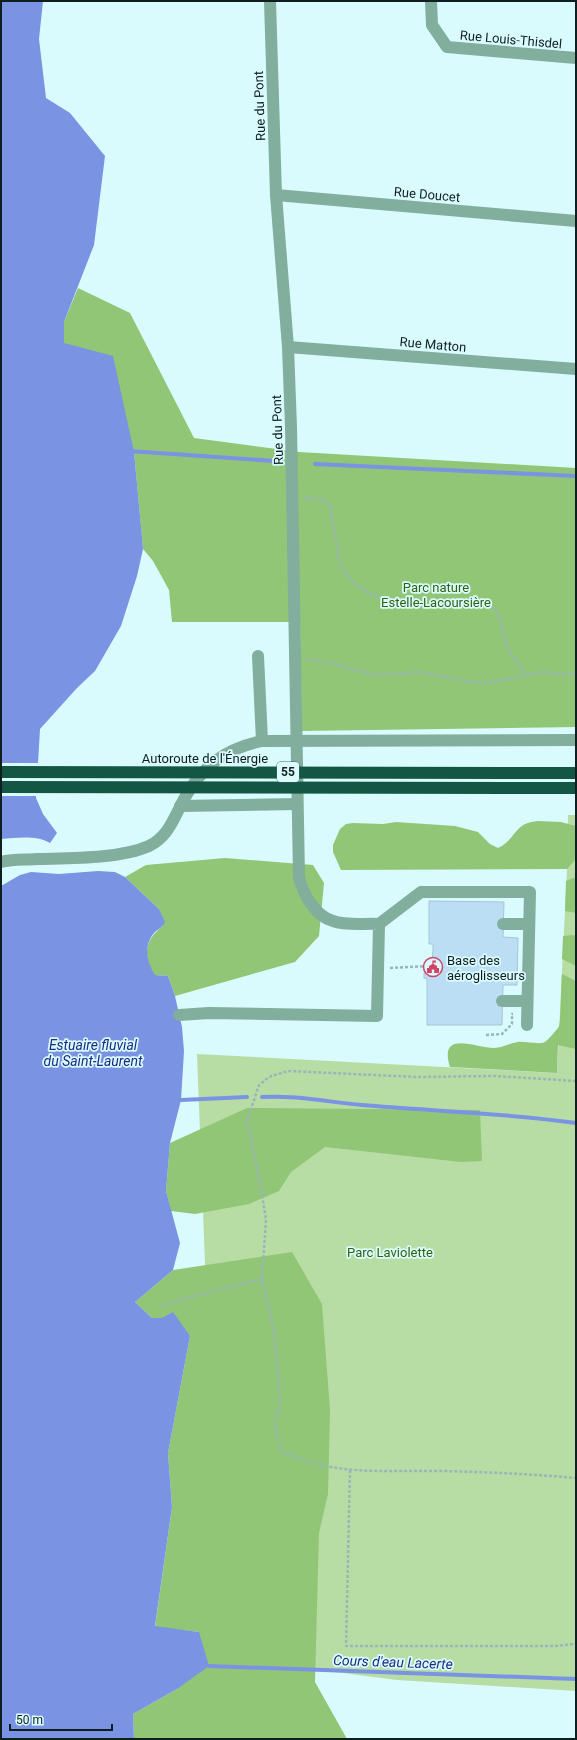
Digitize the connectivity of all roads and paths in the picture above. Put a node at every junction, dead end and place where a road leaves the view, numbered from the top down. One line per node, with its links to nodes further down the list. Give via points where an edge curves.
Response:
1 (270, 1): 4 (street, Rue du Pont)
2 (431, 1): 3 (street, Rue Louis-Thisdel, via 432,25 447,47)
3 (576, 58)
4 (276, 195): 5 (street, Rue Doucet); 6 (street, Rue du Pont)
5 (576, 220)
6 (288, 347): 7 (street, Rue Matton); 14 (street, Rue du Pont)
7 (576, 369)
8 (300, 498): 11 (path, via 320,499 329,503 340,563 348,577 361,588 393,600 487,602 499,616 508,649)
9 (258, 656): 13 (street)
10 (301, 658): 11 (path, via 370,674 422,672 470,682 486,683)
11 (526, 674): 12 (path, via 552,672)
12 (576, 675)
13 (262, 740): 14 (street); 21 (street, via 230,751 209,764)
14 (296, 740): 15 (street); 20 (street, Rue du Pont)
15 (576, 740)
16 (1, 772): 17 (highway, Autoroute de l'Énergie / 55)
17 (576, 772)
18 (1, 787): 19 (highway, 55)
19 (576, 788)
20 (297, 804): 21 (street); 23 (street, Rue du Pont, via 301,886 309,901 324,917 338,922)
21 (180, 806): 22 (street, via 166,832 158,840 137,850)
22 (1, 862)
23 (380, 924): 25 (street, via 421,892 530,892); 27 (street)
24 (503, 924): 25 (street)
25 (529, 924): 29 (street, via 523,961)
26 (428, 966): 27 (path)
27 (378, 968): 31 (street, via 377,1016 209,1013)
28 (502, 1001): 29 (street)
29 (527, 1002): 32 (street)
30 (512, 1014): 33 (path, via 512,1024 502,1034)
31 (179, 1015)
32 (527, 1025)
33 (486, 1034)
34 (576, 1080): 35 (path, via 288,1071 269,1076 259,1085 247,1121 266,1220)
35 (262, 1280): 36 (path); 37 (path, via 275,1336 280,1401 275,1424 280,1450 315,1465)
36 (162, 1305)
37 (350, 1470): 38 (path, via 527,1474); 39 (path, via 346,1646)
38 (576, 1478)
39 (576, 1644)

